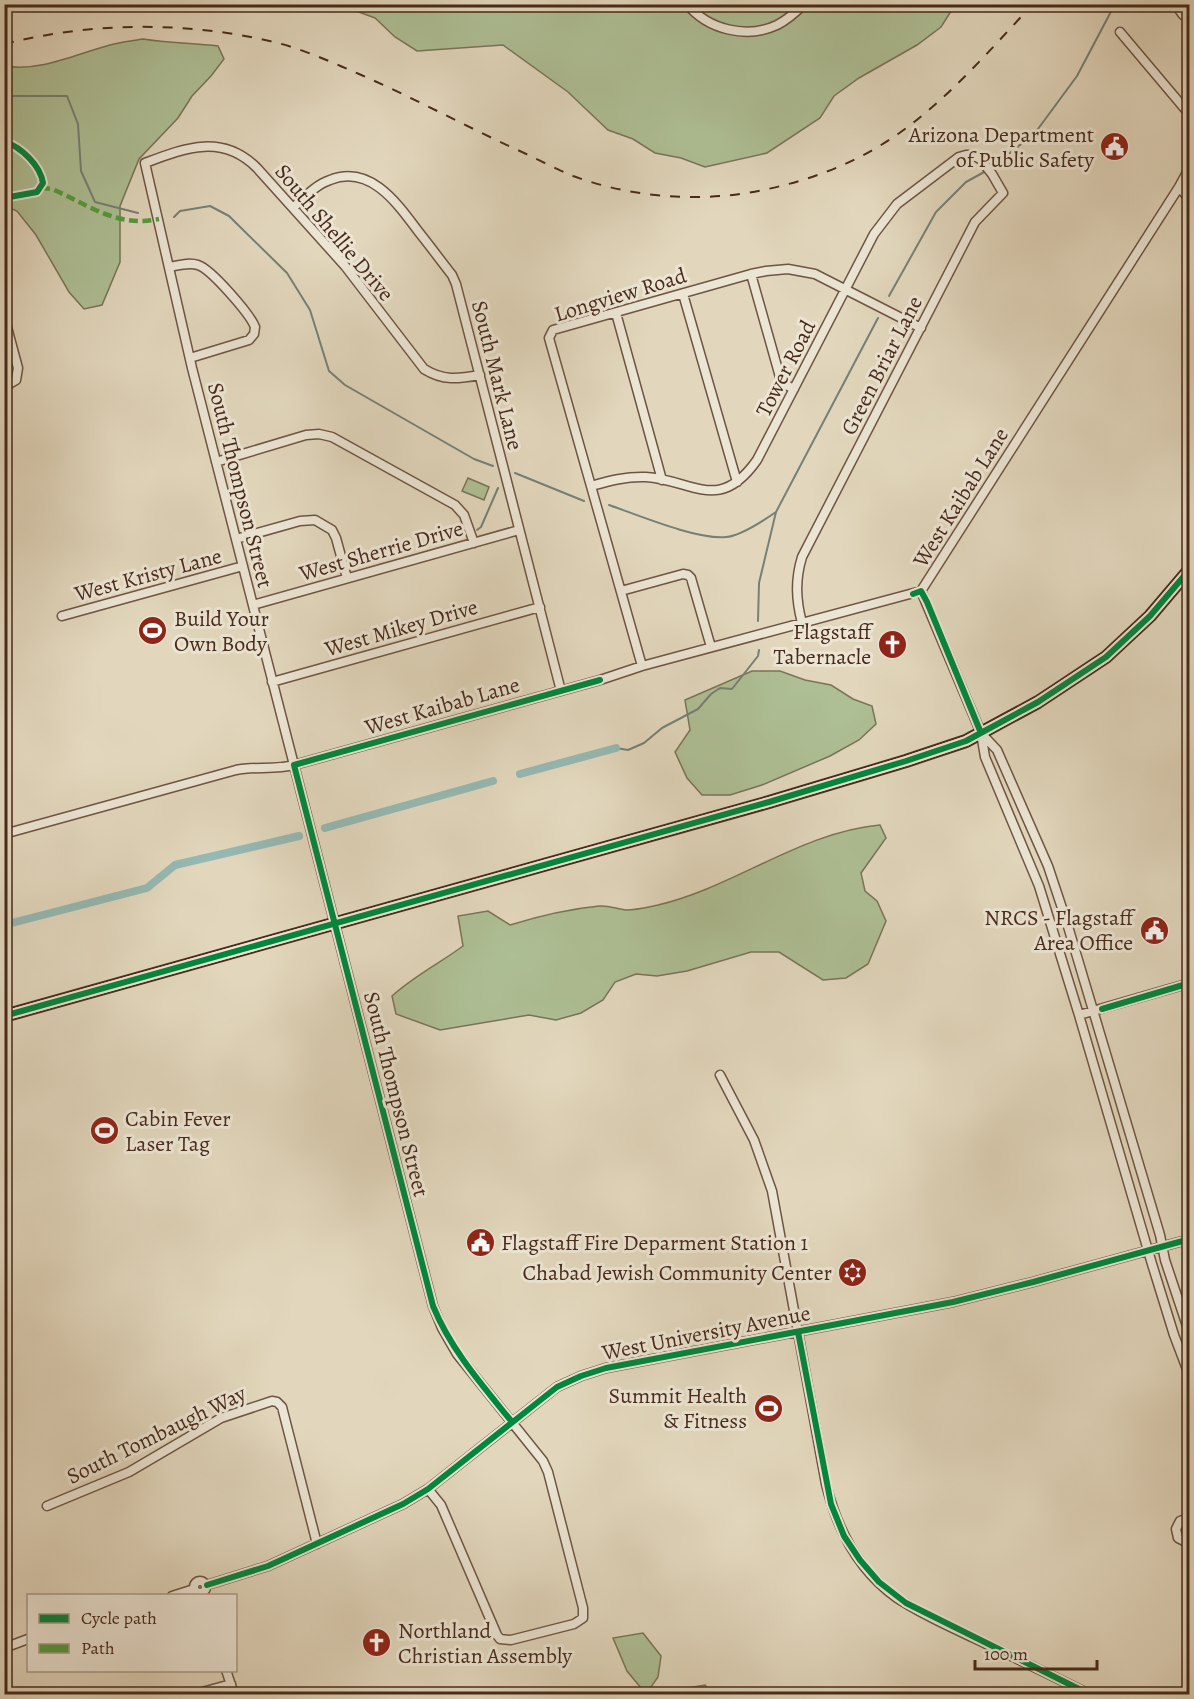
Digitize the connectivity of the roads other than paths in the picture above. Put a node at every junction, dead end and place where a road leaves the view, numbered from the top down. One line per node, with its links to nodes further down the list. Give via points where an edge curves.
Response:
1 (687, 4): 2 (street, via 698,17 718,28 757,30 783,22)
2 (804, 4)
3 (1175, 4): 4 (street)
4 (1190, 19)
5 (1120, 32): 6 (street)
6 (1190, 116)
7 (958, 157): 15 (street, Tower Road, via 889,213); 19 (street, Green Briar Lane, via 973,155 980,159 1003,194 975,222)
8 (145, 163): 12 (street, South Shellie Drive, via 190,147 226,148 252,163); 13 (street, South Thompson Street)
9 (1190, 167): 10 (street, West Kaibab Lane)
10 (1179, 187): 11 (street); 35 (street, West Kaibab Lane)
11 (1190, 200)
12 (292, 208): 21 (street, South Shellie Drive, via 345,266 424,369 441,378); 21 (street, South Mark Lane, via 317,187 340,177 361,178 381,188 402,209 456,284)
13 (170, 267): 20 (street, South Thompson Street); 20 (street, via 190,263 207,269 255,327 249,340)
14 (751, 274): 15 (street, Longview Road, via 776,269 802,270); 16 (street, Longview Road); 23 (street, via 780,377)
15 (845, 288): 19 (street, Longview Road); 23 (street, Tower Road)
16 (683, 294): 17 (street, Longview Road); 26 (street)
17 (616, 313): 25 (street); 27 (street, Longview Road, via 553,330 549,338)
18 (4, 316): 22 (street, via 18,368 16,380)
19 (921, 328): 39 (street, Green Briar Lane, via 802,557 796,592)
20 (190, 358): 24 (street, South Thompson Street)
21 (480, 375): 28 (street, South Mark Lane)
22 (5, 387)
23 (794, 389): 26 (street, Tower Road, via 757,460)
24 (216, 462): 29 (street, South Thompson Street); 30 (street, via 306,435 332,437 454,504 464,515)
25 (662, 480): 26 (street, via 704,491); 27 (street, via 633,477)
26 (737, 482)
27 (591, 486): 34 (street, Longview Road)
28 (519, 530): 30 (street, West Sherrie Drive); 37 (street, South Mark Lane)
29 (236, 539): 31 (street, South Thompson Street); 33 (street, via 315,520 332,530)
30 (474, 543): 33 (street, West Sherrie Drive)
31 (243, 566): 36 (street, South Thompson Street); 38 (street, West Kristy Lane)
32 (1190, 569): 44 (main road, via 1150,616 1107,657)
33 (346, 578): 36 (street, West Sherrie Drive)
34 (621, 591): 40 (street, via 688,575); 41 (street, Longview Road)
35 (921, 591): 39 (street, West Kaibab Lane); 44 (street)
36 (253, 605): 42 (street, South Thompson Street)
37 (540, 607): 42 (street, West Mikey Drive); 43 (street, South Mark Lane)
38 (62, 616)
39 (802, 623): 40 (street, West Kaibab Lane)
40 (711, 647): 41 (street, West Kaibab Lane)
41 (642, 666): 43 (street, West Kaibab Lane)
42 (273, 682): 45 (street, South Thompson Street)
43 (561, 691): 45 (street, West Kaibab Lane)
44 (981, 733): 47 (main road, via 843,781); 49 (street, via 997,750 1048,867); 50 (street, via 984,757 1039,886)
45 (294, 765): 46 (street, West Kaibab Lane, via 236,770); 47 (street, South Thompson Street)
46 (4, 834)
47 (334, 922): 51 (main road); 59 (street, South Thompson Street, via 433,1306 457,1354)
48 (1190, 983): 49 (street)
49 (1093, 1011): 50 (street); 54 (street)
50 (1079, 1015): 55 (street)
51 (4, 1016)
52 (720, 1075): 56 (street, via 747,1123 767,1173)
53 (1190, 1239): 54 (street, West University Avenue)
54 (1162, 1247): 55 (street, West University Avenue); 57 (street)
55 (1148, 1251): 56 (street, West University Avenue, via 992,1293); 58 (street)
56 (798, 1332): 59 (street, West University Avenue, via 593,1372 557,1388); 73 (street, via 831,1504 844,1536 860,1560 879,1582 906,1603)
57 (1190, 1335)
58 (1190, 1377)
59 (512, 1422): 60 (street, West University Avenue); 60 (street, South Thompson Street, via 548,1472 583,1608 579,1622 511,1640 500,1639 441,1505)
60 (428, 1489): 63 (street, West University Avenue, via 393,1510)
61 (47, 1506): 63 (street, South Tombaugh Way, via 129,1472 221,1418 272,1401 282,1407)
62 (1190, 1517): 64 (street, via 1180,1521 1176,1529 1178,1538)
63 (317, 1544): 65 (street, West University Avenue)
64 (1190, 1544)
65 (202, 1591): 66 (street, West University Avenue)
66 (184, 1594)
67 (27, 1640): 68 (street)
68 (4, 1648)
69 (226, 1672): 70 (street)
70 (231, 1684): 71 (street); 72 (street)
71 (195, 1695)
72 (234, 1695)
73 (1089, 1695)

